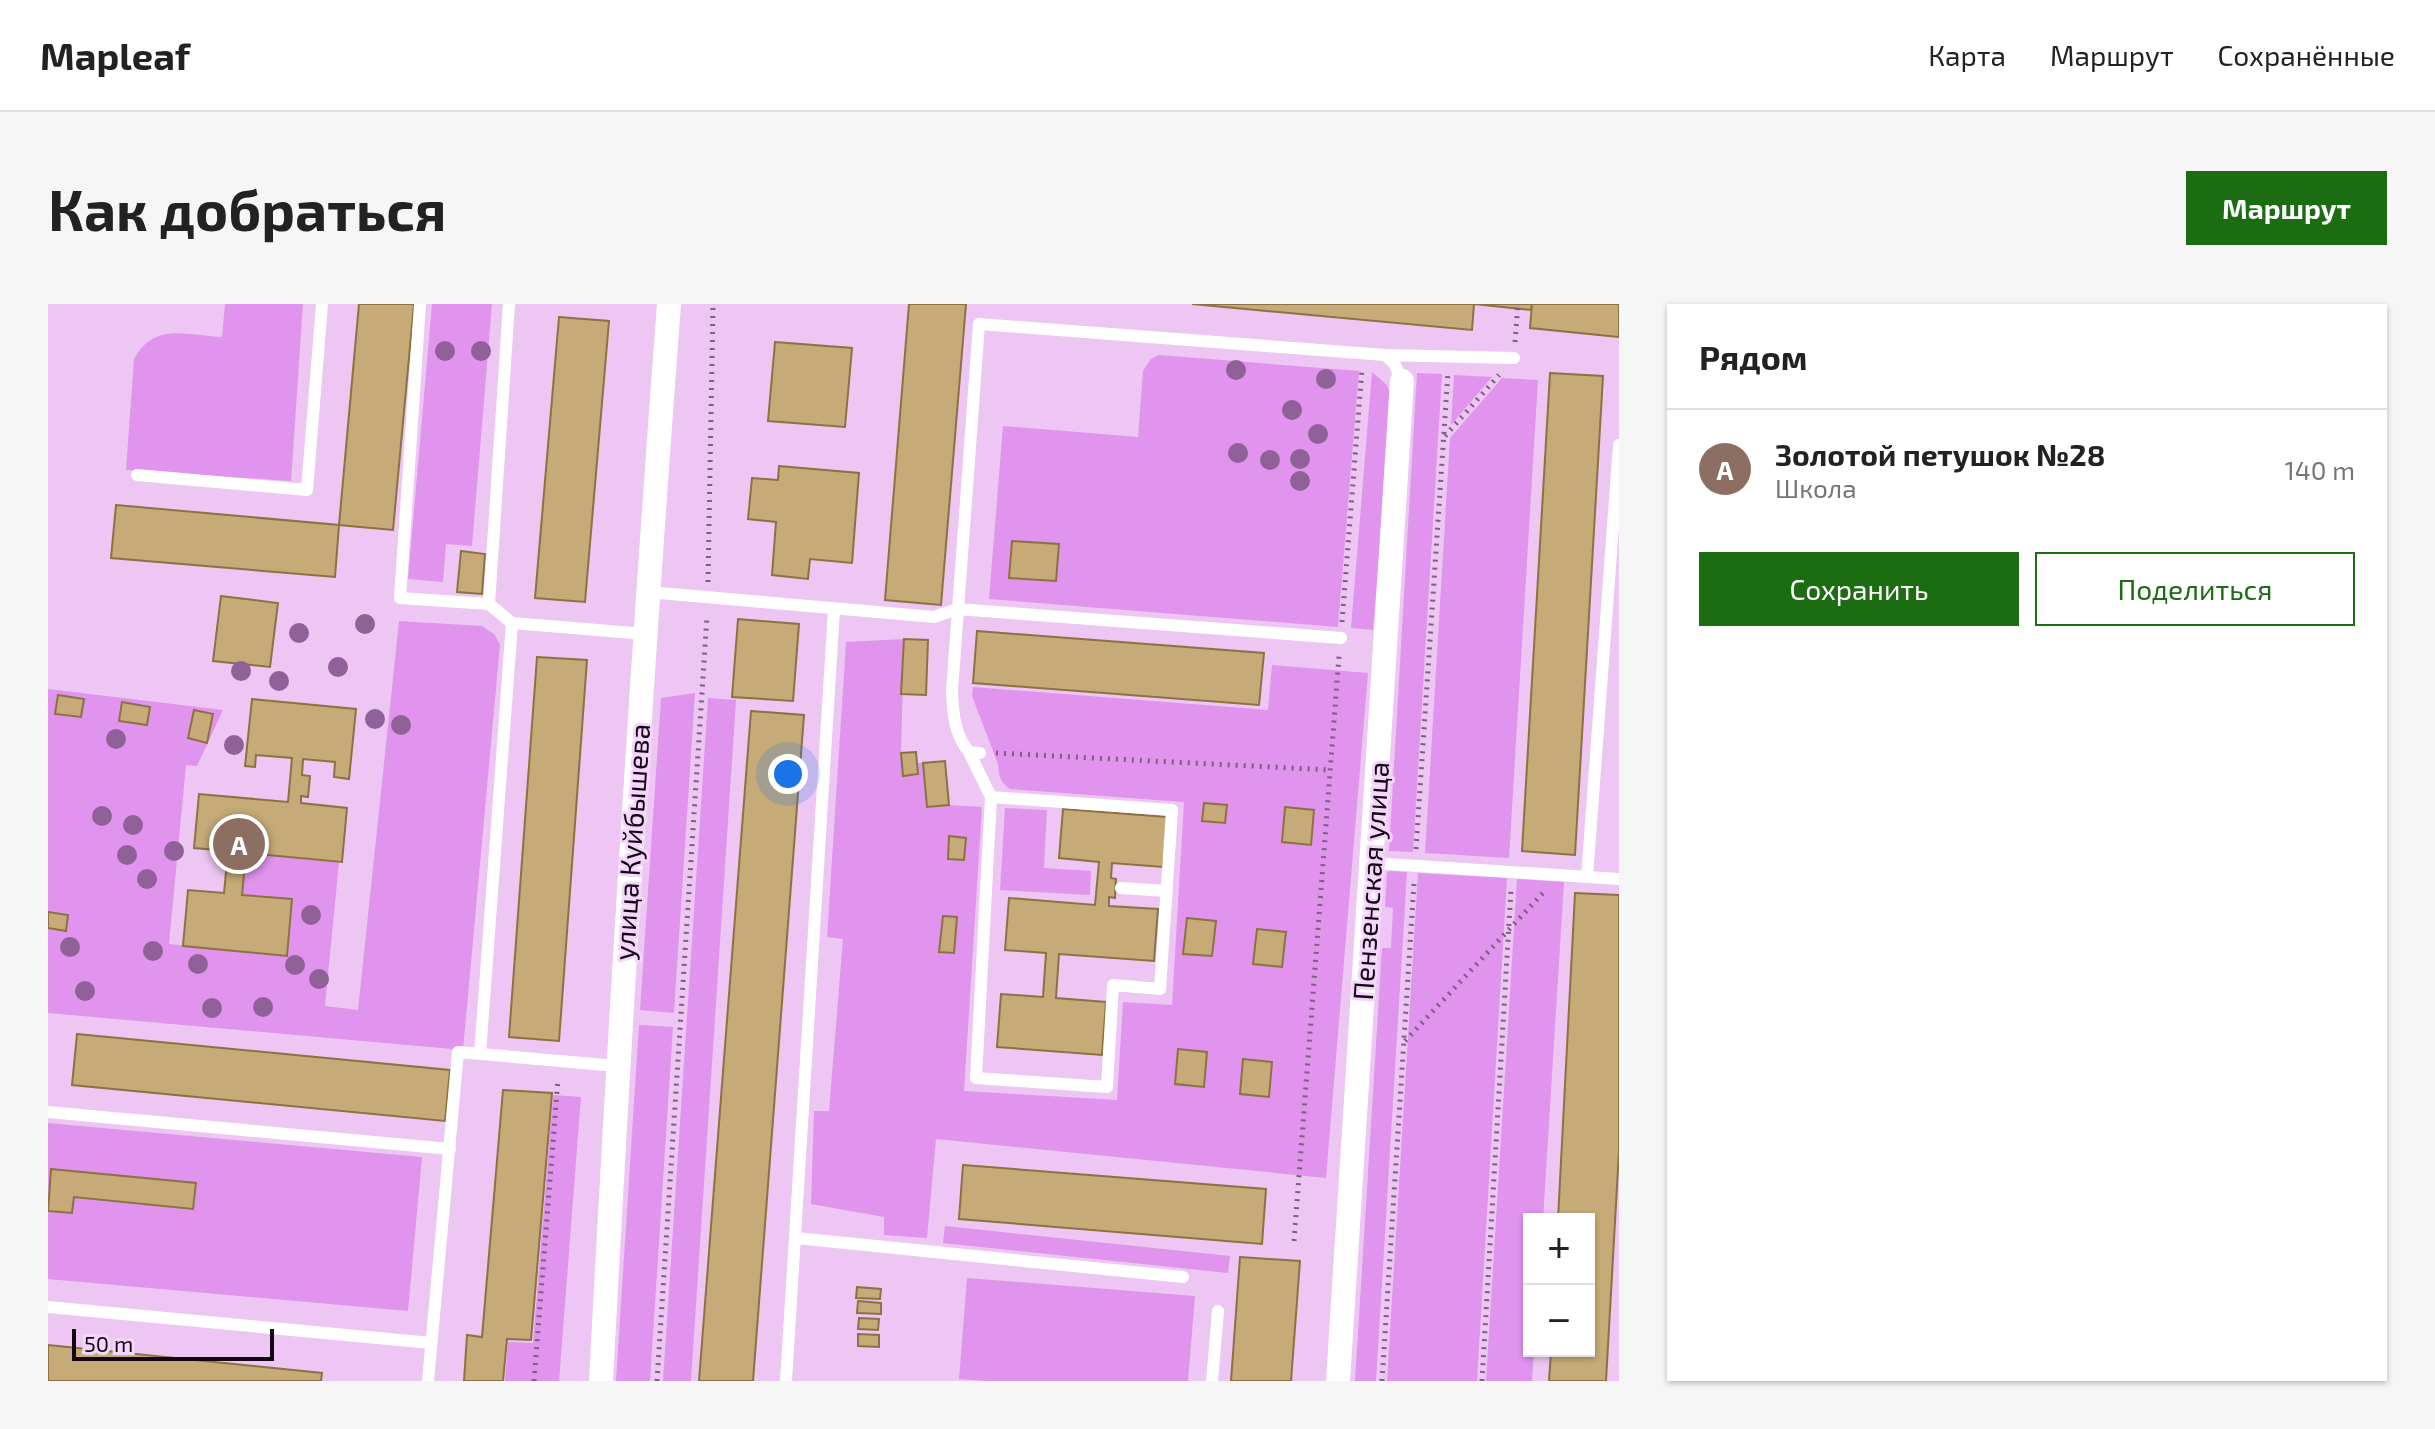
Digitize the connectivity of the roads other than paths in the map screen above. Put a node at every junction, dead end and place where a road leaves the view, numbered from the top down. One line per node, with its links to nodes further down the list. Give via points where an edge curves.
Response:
1 (322, 304): 9 (lane, via 307,490)
2 (420, 304): 11 (lane, via 400,598)
3 (509, 304): 11 (lane)
4 (669, 304): 10 (street, улица Куйбышева)
5 (1385, 355): 6 (lane); 7 (lane); 13 (lane, via 979,324)
6 (1514, 358)
7 (1402, 381): 20 (street, Пензенская улица)
8 (1619, 445): 17 (lane)
9 (137, 475)
10 (648, 592): 12 (lane); 15 (street, улица Куйбышева)
11 (489, 604): 14 (lane)
12 (834, 609): 13 (lane, via 934,617); 29 (lane)
13 (957, 609): 16 (lane); 19 (lane, via 953,713 959,736 975,752)
14 (512, 623): 15 (lane); 25 (lane)
15 (646, 634): 26 (street, улица Куйбышева)
16 (1341, 638)
17 (1603, 660): 18 (lane); 21 (lane)
18 (1619, 661)
19 (991, 797): 24 (lane, via 1172,810); 24 (lane, via 976,1078 1107,1087 1113,985 1160,989)
20 (1372, 863): 21 (lane); 38 (street, Пензенская улица)
21 (1587, 877): 22 (lane)
22 (1619, 879)
23 (1121, 888): 24 (lane)
24 (1166, 891)
25 (480, 1054): 26 (lane); 28 (lane, via 458,1052)
26 (617, 1066): 35 (street, улица Куйбышева)
27 (48, 1112): 28 (lane)
28 (450, 1149): 33 (lane)
29 (796, 1238): 30 (lane); 36 (lane)
30 (1183, 1277)
31 (48, 1307): 33 (lane)
32 (1218, 1311): 37 (lane)
33 (431, 1343): 34 (lane)
34 (428, 1381)
35 (601, 1381)
36 (786, 1381)
37 (1212, 1381)
38 (1338, 1381)

